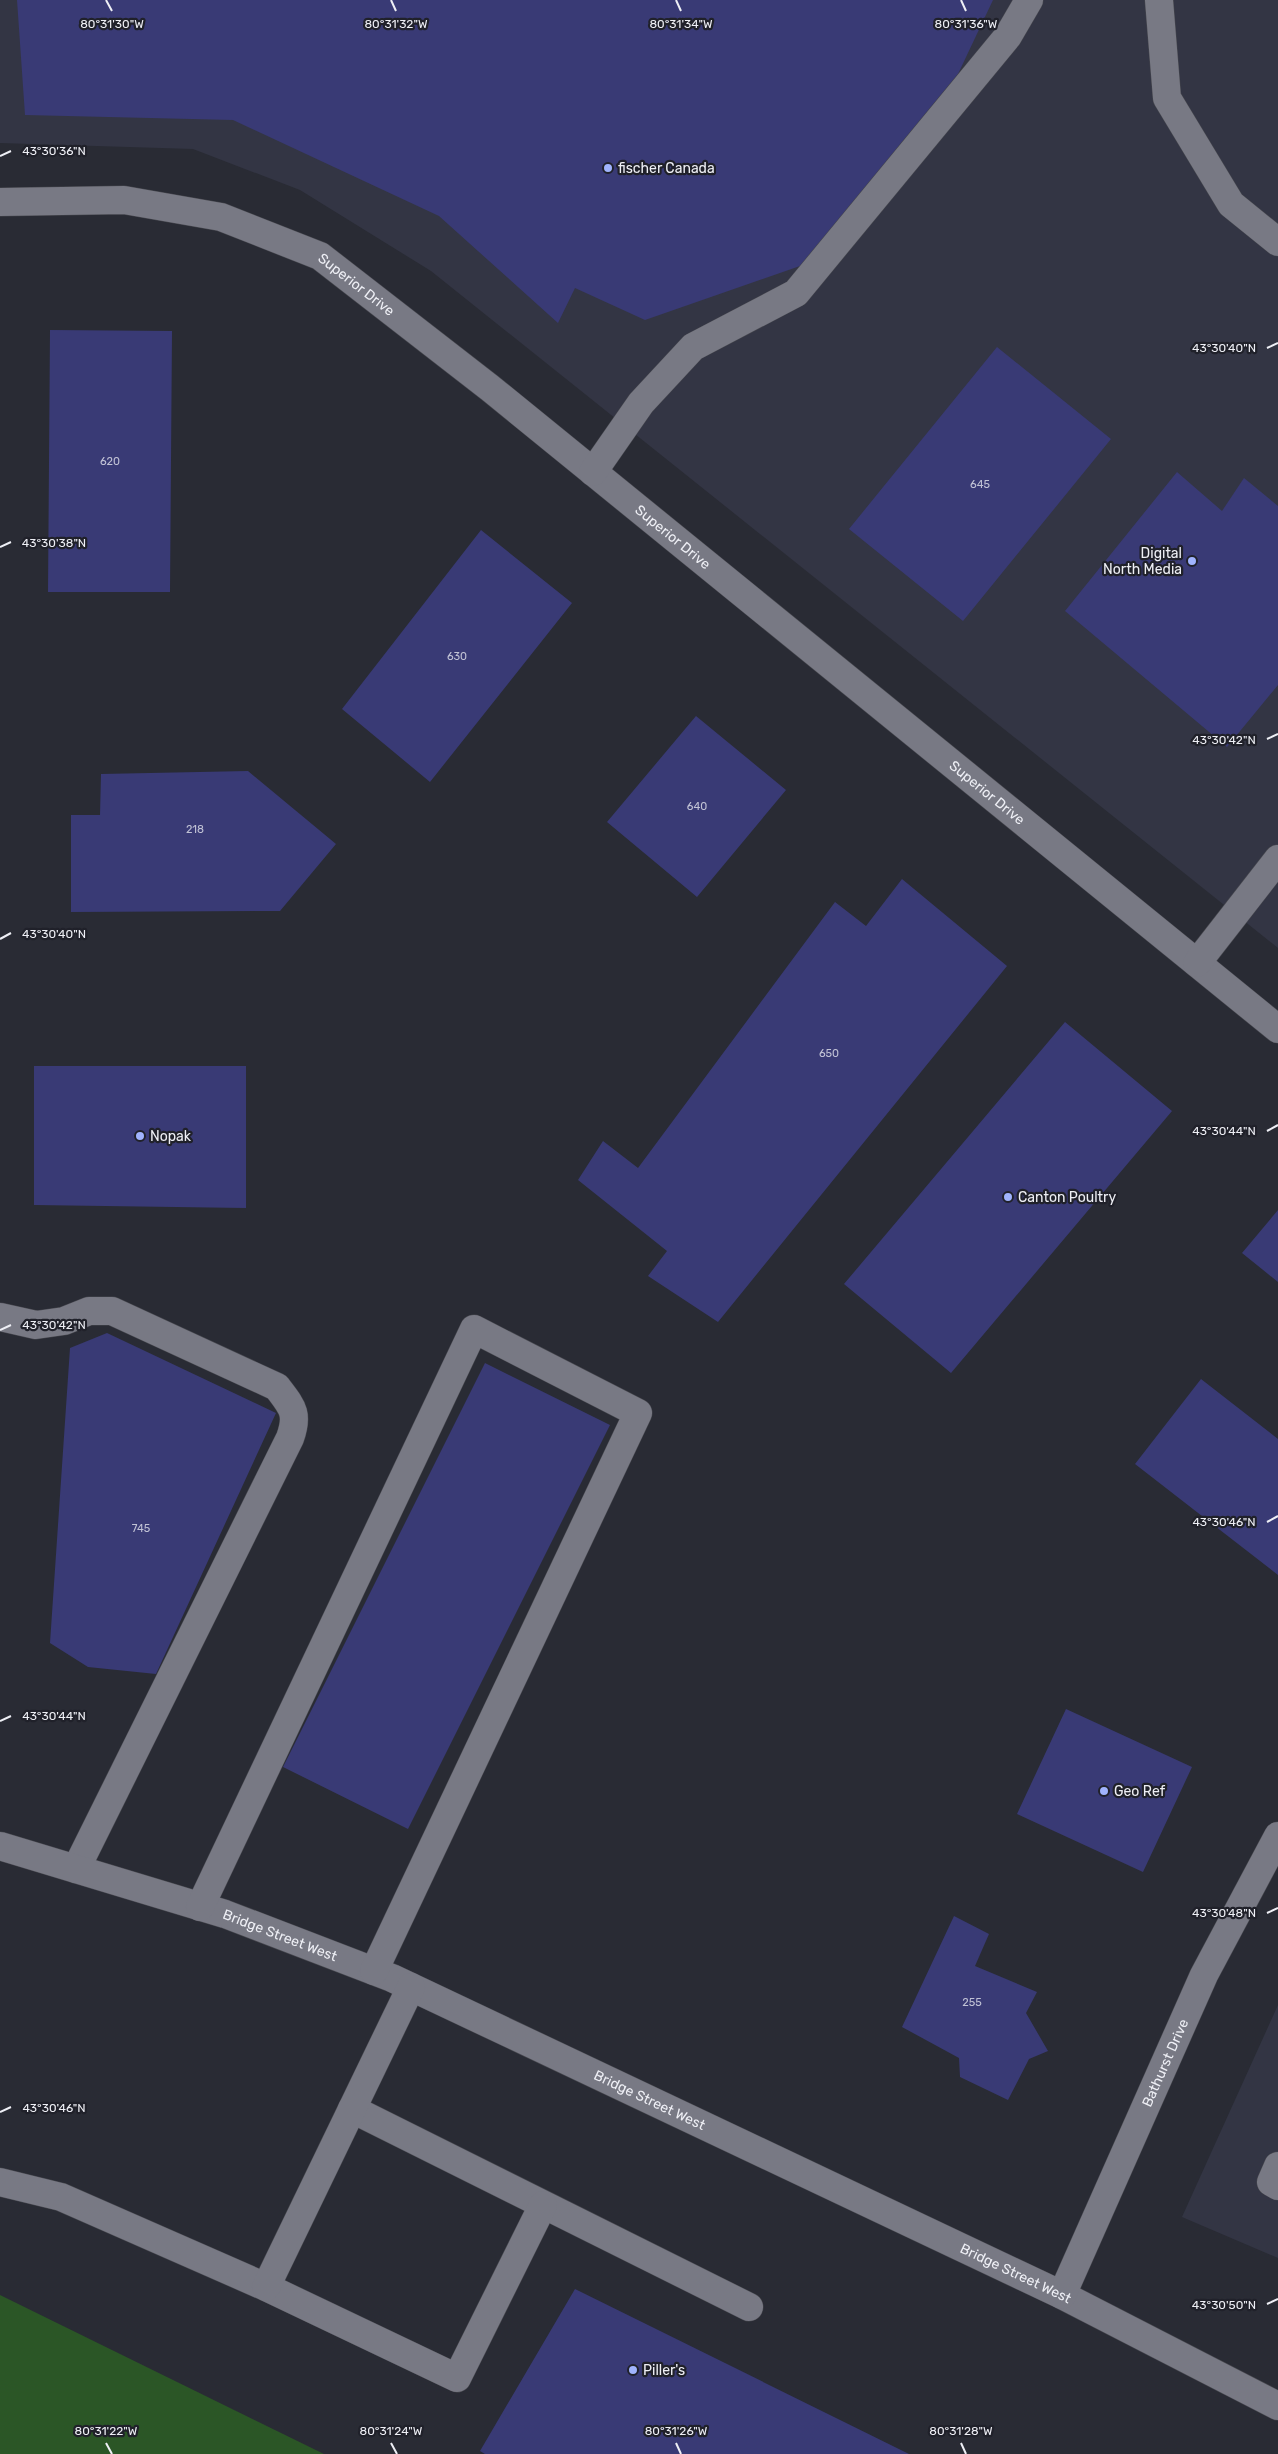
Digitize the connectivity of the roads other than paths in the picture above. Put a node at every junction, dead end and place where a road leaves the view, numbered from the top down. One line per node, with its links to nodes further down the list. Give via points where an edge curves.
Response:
1 (1029, 0): 5 (street, via 1008,36 796,293 693,347 641,403)
2 (1159, 0): 4 (street, via 1167,98 1231,204)
3 (0, 202): 5 (street, Superior Drive, via 124,200 222,217 320,256)
4 (1278, 242)
5 (593, 472): 7 (street, Superior Drive)
6 (1278, 859): 7 (street)
7 (1197, 963): 8 (street, Superior Drive)
8 (1278, 1028)
9 (0, 1317): 12 (street, via 36,1325 64,1321 88,1311 112,1311 277,1387 292,1407 295,1423)
10 (1278, 1836): 22 (street, Bathurst Drive, via 1204,1975)
11 (0, 1846): 12 (street, Bridge Street West)
12 (76, 1869): 13 (street, Bridge Street West)
13 (200, 1907): 14 (street, Bridge Street West); 14 (street, via 474,1329 638,1413)
14 (374, 1971): 15 (street, Bridge Street West)
15 (411, 1987): 16 (street); 22 (street, Bridge Street West)
16 (352, 2109): 20 (street); 21 (street)
17 (1278, 2166): 19 (street, via 1271,2182)
18 (0, 2182): 21 (street, via 61,2197)
19 (1278, 2186)
20 (542, 2205): 21 (street, via 457,2378); 23 (street)
21 (266, 2287)
22 (1062, 2295): 24 (street, Bridge Street West)
23 (749, 2307)
24 (1278, 2406)

